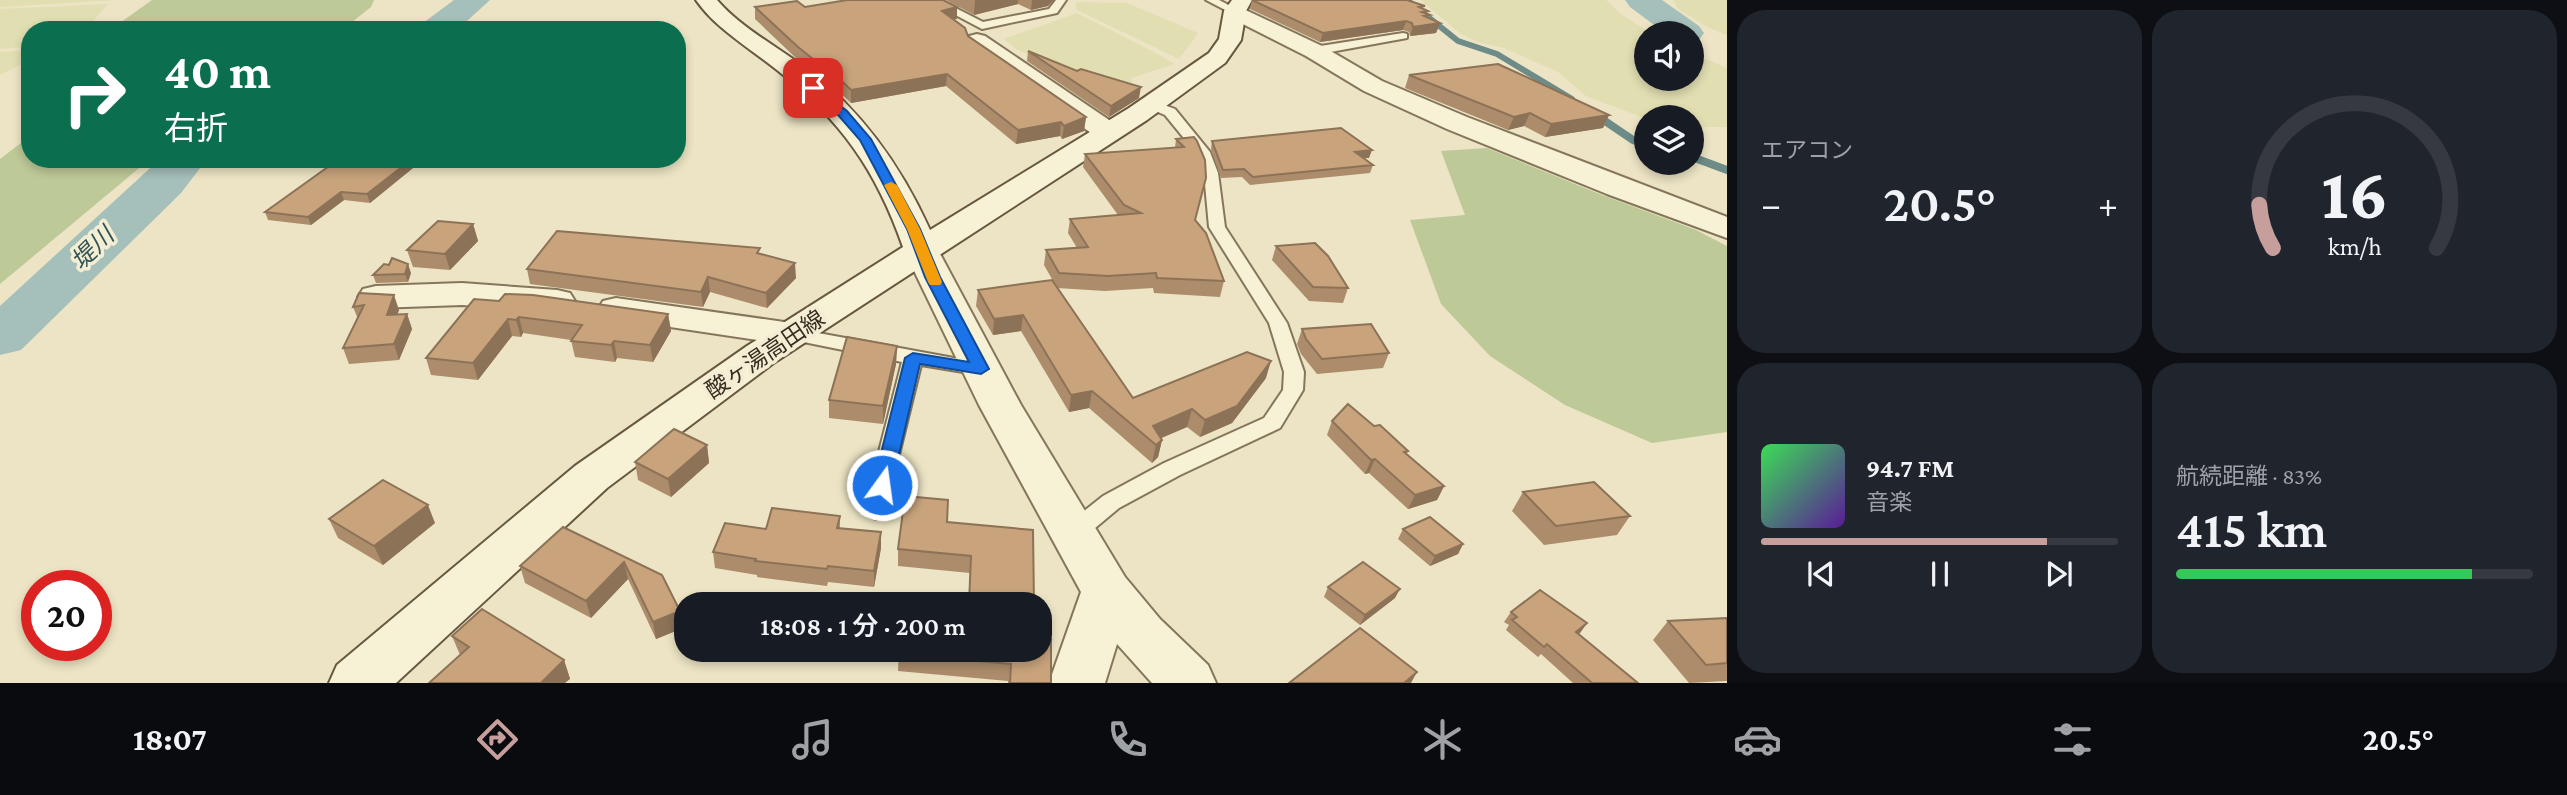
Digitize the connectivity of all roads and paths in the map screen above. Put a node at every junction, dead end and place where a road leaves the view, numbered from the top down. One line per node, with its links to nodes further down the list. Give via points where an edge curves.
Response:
1 (706, 0): 11 (street, via 843,113 865,139)
2 (932, 0): 5 (lane)
3 (1061, 0): 5 (lane, via 1053,11)
4 (1229, 4): 7 (street); 8 (street, 酸ヶ湯高田線, via 1230,40 1217,58)
5 (980, 34): 9 (street)
6 (1403, 36): 7 (lane)
7 (1314, 51): 10 (street, via 1373,86 1457,123)
8 (1151, 104): 9 (street, 酸ヶ湯高田線); 17 (lane, via 1170,113 1203,152 1217,227 1278,323 1294,372 1293,390 1272,423 1171,468 1111,502)
9 (1108, 132): 11 (street, 酸ヶ湯高田線)
10 (1727, 228)
11 (921, 250): 13 (street, 酸ヶ湯高田線); 15 (street)
12 (376, 297): 13 (street, via 462,294 537,298)
13 (791, 334): 14 (lane); 19 (street, 酸ヶ湯高田線, via 591,477)
14 (913, 358): 15 (lane); 16 (lane)
15 (981, 369): 17 (street)
16 (876, 510)
17 (1073, 533): 18 (street)
18 (1107, 592): 20 (street); 21 (street)
19 (357, 683)
20 (1077, 683)
21 (1188, 683)

